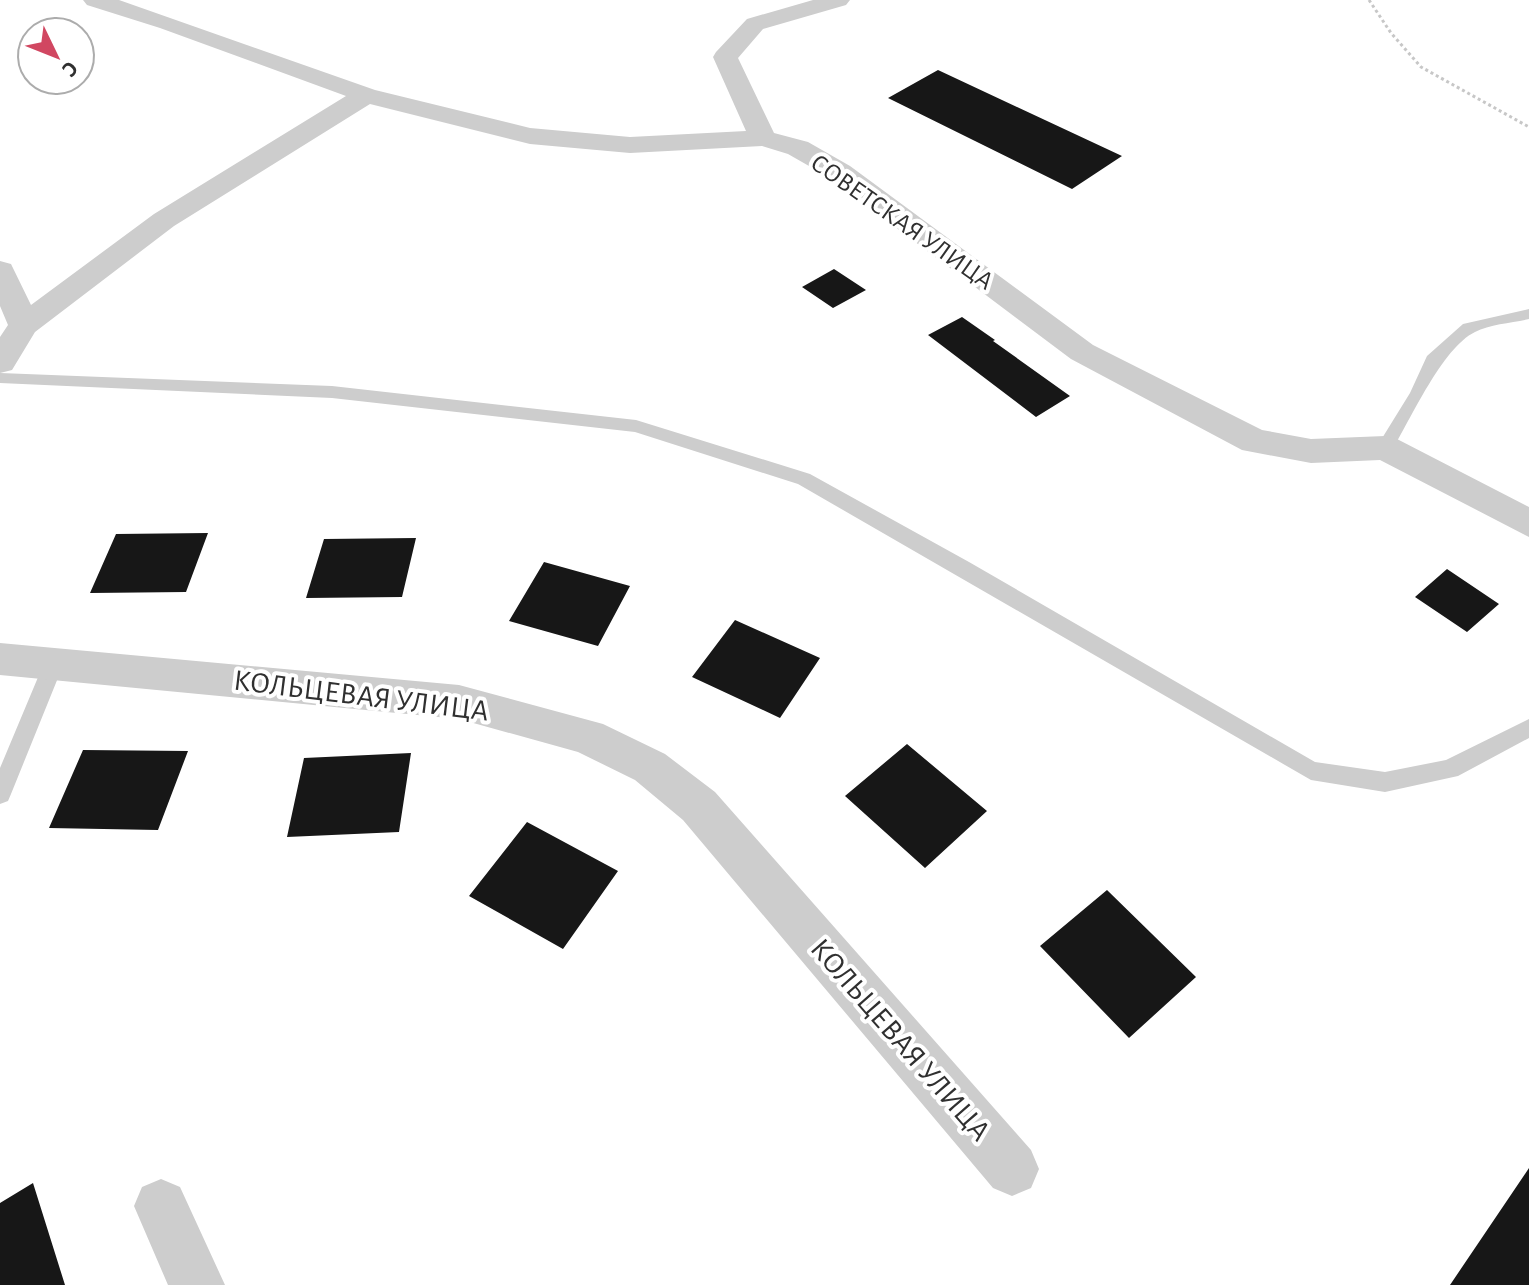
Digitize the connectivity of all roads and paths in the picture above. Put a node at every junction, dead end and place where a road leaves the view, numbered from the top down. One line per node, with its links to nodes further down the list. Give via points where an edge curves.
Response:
1 (95, 0): 4 (street, СОВЕТСКАЯ УЛИЦА)
2 (838, 0): 6 (street, via 755,24 725,57)
3 (1369, 0): 5 (path, via 1421,67)
4 (366, 95): 6 (street, СОВЕТСКАЯ УЛИЦА, via 530,136 630,145); 9 (street, via 164,220)
5 (1529, 127)
6 (763, 138): 12 (street, СОВЕТСКАЯ УЛИЦА, via 798,148 840,172 1082,352 1254,441 1311,451)
7 (0, 270): 9 (street)
8 (1529, 314): 12 (lane, via 1469,328 1433,360)
9 (24, 325): 10 (street)
10 (0, 362)
11 (0, 378): 16 (lane, via 332,392 636,426 804,479 1311,771 1385,782 1450,769)
12 (1385, 448): 13 (street, СОВЕТСКАЯ УЛИЦА)
13 (1529, 523)
14 (0, 659): 15 (street, КОЛЬЦЕВАЯ УЛИЦА)
15 (54, 663): 17 (lane); 18 (street, КОЛЬЦЕВАЯ УЛИЦА, via 459,702 588,737 650,767 699,806)
16 (1529, 728)
17 (0, 794)
18 (1012, 1169)
19 (161, 1206): 20 (street)
20 (197, 1285)

